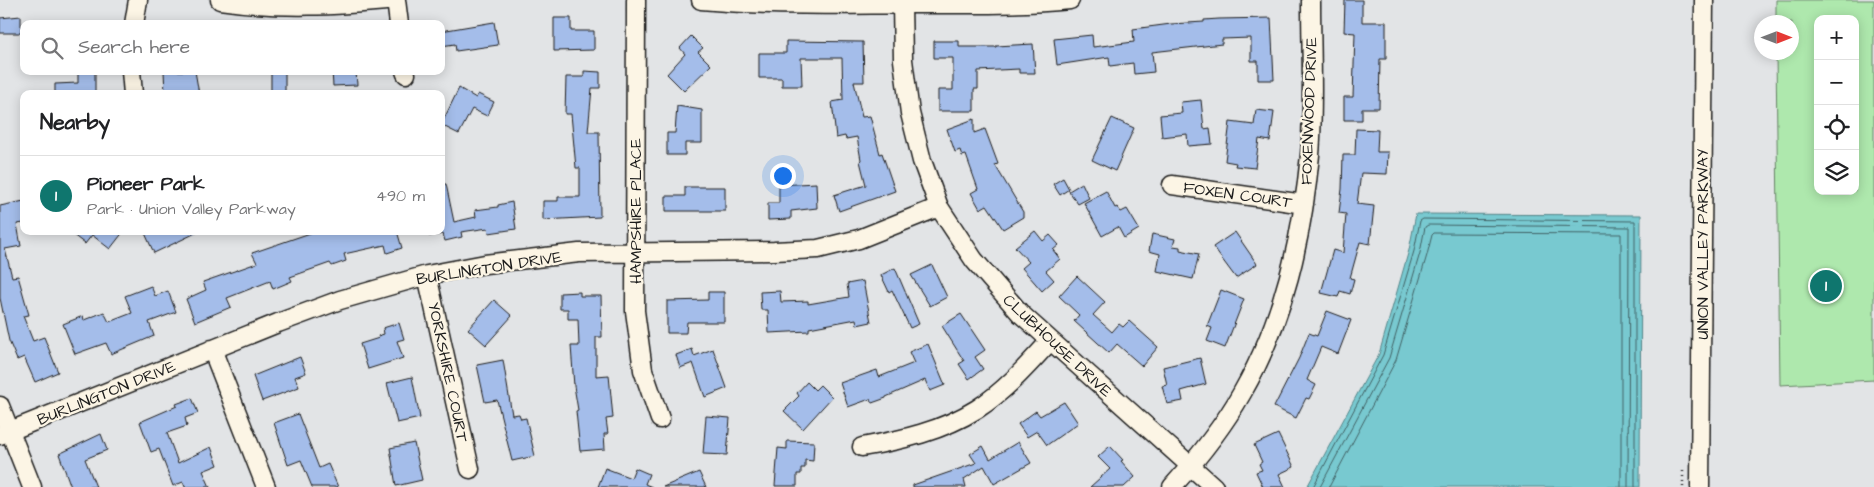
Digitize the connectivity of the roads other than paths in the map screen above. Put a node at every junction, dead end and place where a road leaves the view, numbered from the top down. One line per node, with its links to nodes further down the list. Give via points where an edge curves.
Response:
1 (138, 0): 10 (street)
2 (220, 0): 3 (street, via 317,7)
3 (396, 0): 11 (street)
4 (636, 0): 17 (street, HAMPSHIRE PLACE)
5 (701, 0): 9 (street, via 762,4)
6 (1070, 0): 9 (street, via 1033,4)
7 (1311, 0): 15 (street, FOXENWOOD DRIVE, via 1310,153)
8 (1704, 0): 31 (street, UNION VALLEY PARKWAY)
9 (902, 4): 16 (street, CLUBHOUSE DRIVE, via 903,60 910,113)
10 (135, 20)
11 (398, 20)
12 (131, 75): 13 (street)
13 (133, 90)
14 (1172, 185): 15 (street, FOXEN COURT)
15 (1304, 204): 25 (street, FOXENWOOD DRIVE, via 1296,254 1265,346 1242,393)
16 (939, 207): 17 (street, BURLINGTON DRIVE, via 859,239 818,249); 19 (street, CLUBHOUSE DRIVE, via 974,260 1021,314)
17 (635, 252): 18 (street, BURLINGTON DRIVE, via 541,257); 22 (street, HAMPSHIRE PLACE, via 636,311 643,370)
18 (427, 275): 20 (street, BURLINGTON DRIVE, via 340,300); 26 (street, YORKSHIRE COURT)
19 (1050, 341): 24 (street, via 1016,378 978,408 944,426 902,440); 25 (street, CLUBHOUSE DRIVE)
20 (212, 349): 23 (street, BURLINGTON DRIVE); 28 (street)
21 (0, 406): 23 (street)
22 (660, 419)
23 (5, 432): 27 (street)
24 (862, 447)
25 (1191, 466): 29 (street, FOXENWOOD DRIVE); 30 (street, CLUBHOUSE DRIVE)
26 (470, 469)
27 (32, 487)
28 (266, 487)
29 (1172, 487)
30 (1214, 487)
31 (1700, 487)

